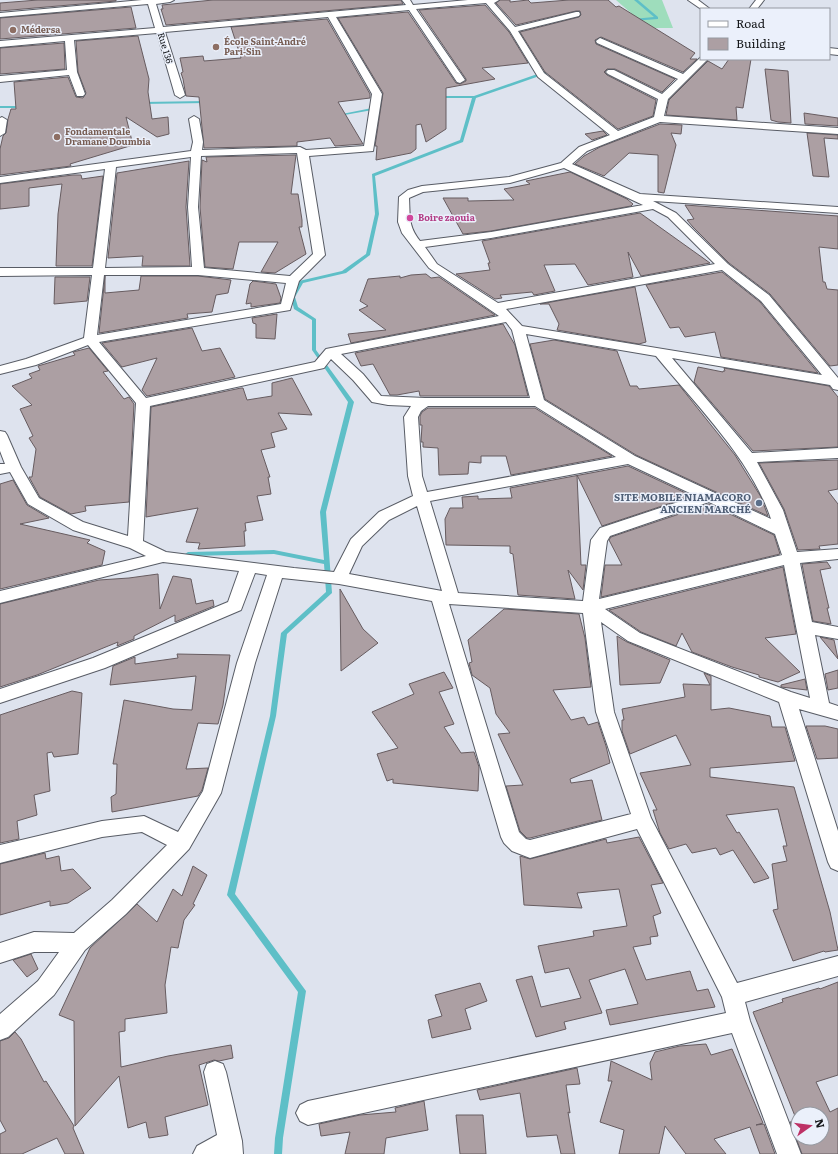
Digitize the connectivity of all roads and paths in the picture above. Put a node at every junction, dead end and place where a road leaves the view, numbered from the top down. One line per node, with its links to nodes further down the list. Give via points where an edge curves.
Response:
1 (170, 0): 5 (street)
2 (491, 0): 6 (street); 13 (street)
3 (692, 0): 7 (street)
4 (760, 0): 8 (street)
5 (151, 1): 10 (street, via 34,9); 12 (street, Rue 136)
6 (409, 3): 11 (street); 22 (street)
7 (704, 8)
8 (754, 8)
9 (576, 14): 13 (street)
10 (0, 15)
11 (331, 15): 12 (street); 33 (street, via 377,94 369,149)
12 (159, 30): 14 (street); 24 (street, Rue 136)
13 (513, 30): 31 (street, via 541,75)
14 (69, 38): 16 (street); 18 (street)
15 (600, 41): 20 (street)
16 (0, 44)
17 (703, 60): 20 (street)
18 (72, 72): 21 (street); 23 (street)
19 (611, 72): 25 (street)
20 (683, 78): 25 (street)
21 (0, 79)
22 (460, 80)
23 (80, 94)
24 (180, 96)
25 (663, 98): 27 (street)
26 (194, 119): 32 (street, via 198,142)
27 (659, 119): 29 (street); 31 (street)
28 (2, 120): 30 (street)
29 (838, 131)
30 (0, 133)
31 (618, 136): 35 (street, via 583,149)
32 (196, 153): 33 (street, via 296,149); 34 (street); 43 (street, via 193,207)
33 (303, 153): 45 (street, via 319,255)
34 (111, 165): 36 (street); 42 (street)
35 (565, 165): 37 (street); 40 (street, via 510,180 412,192 404,197 404,222)
36 (0, 180)
37 (637, 197): 38 (street); 39 (street)
38 (654, 206): 40 (street, via 491,235); 41 (street, via 672,215)
39 (838, 210)
40 (416, 245): 46 (street, via 433,266)
41 (724, 266): 46 (street); 53 (street, via 765,298)
42 (99, 271): 43 (street); 44 (street); 49 (street)
43 (198, 271): 45 (street)
44 (0, 272)
45 (293, 280): 49 (street, via 286,306)
46 (496, 307): 47 (street)
47 (509, 318): 48 (street); 50 (street)
48 (518, 329): 51 (street); 55 (street)
49 (90, 340): 52 (street, via 31,362); 56 (street)
50 (331, 352): 54 (street, via 377,399); 56 (street, via 319,365)
51 (661, 353): 53 (street); 60 (street)
52 (0, 370)
53 (837, 384)
54 (425, 402): 55 (street); 63 (street, via 415,409 411,417 415,476)
55 (538, 402): 59 (street)
56 (143, 403): 65 (street)
57 (0, 435): 61 (street)
58 (838, 453): 60 (street)
59 (630, 458): 62 (street); 63 (street)
60 (748, 458): 64 (street, via 775,510)
61 (7, 468): 65 (street, via 33,501 78,526)
62 (709, 497): 64 (street); 74 (street, via 605,532 599,540)
63 (421, 498): 71 (street, via 384,516 356,543); 73 (street)
64 (782, 531): 68 (street)
65 (135, 544): 67 (street)
66 (838, 554): 68 (street)
67 (163, 557): 69 (street); 72 (street)
68 (791, 558): 74 (street); 75 (street)
69 (249, 567): 70 (street); 77 (street, via 235,606 100,663)
70 (276, 572): 71 (street); 82 (street, via 246,663 212,793)
71 (339, 578): 73 (street)
72 (0, 597)
73 (446, 598): 74 (street); 81 (street, via 511,837 519,845 530,850)
74 (590, 607): 78 (street, via 634,638); 81 (street, via 605,712)
75 (805, 627): 76 (street); 79 (street)
76 (838, 633)
77 (0, 696)
78 (787, 698): 79 (street); 84 (street)
79 (821, 708): 80 (street)
80 (838, 713)
81 (642, 819): 88 (street)
82 (182, 843): 83 (street, via 144,824 102,829); 85 (street)
83 (0, 854)
84 (838, 862)
85 (78, 943): 86 (street, via 34,942); 90 (street, via 46,988)
86 (0, 953)
87 (838, 966): 88 (street)
88 (732, 995): 89 (street)
89 (739, 1021): 92 (street); 95 (street)
90 (0, 1029)
91 (215, 1072): 93 (street)
92 (308, 1113)
93 (231, 1148): 94 (street)
94 (205, 1154)
95 (789, 1154)

